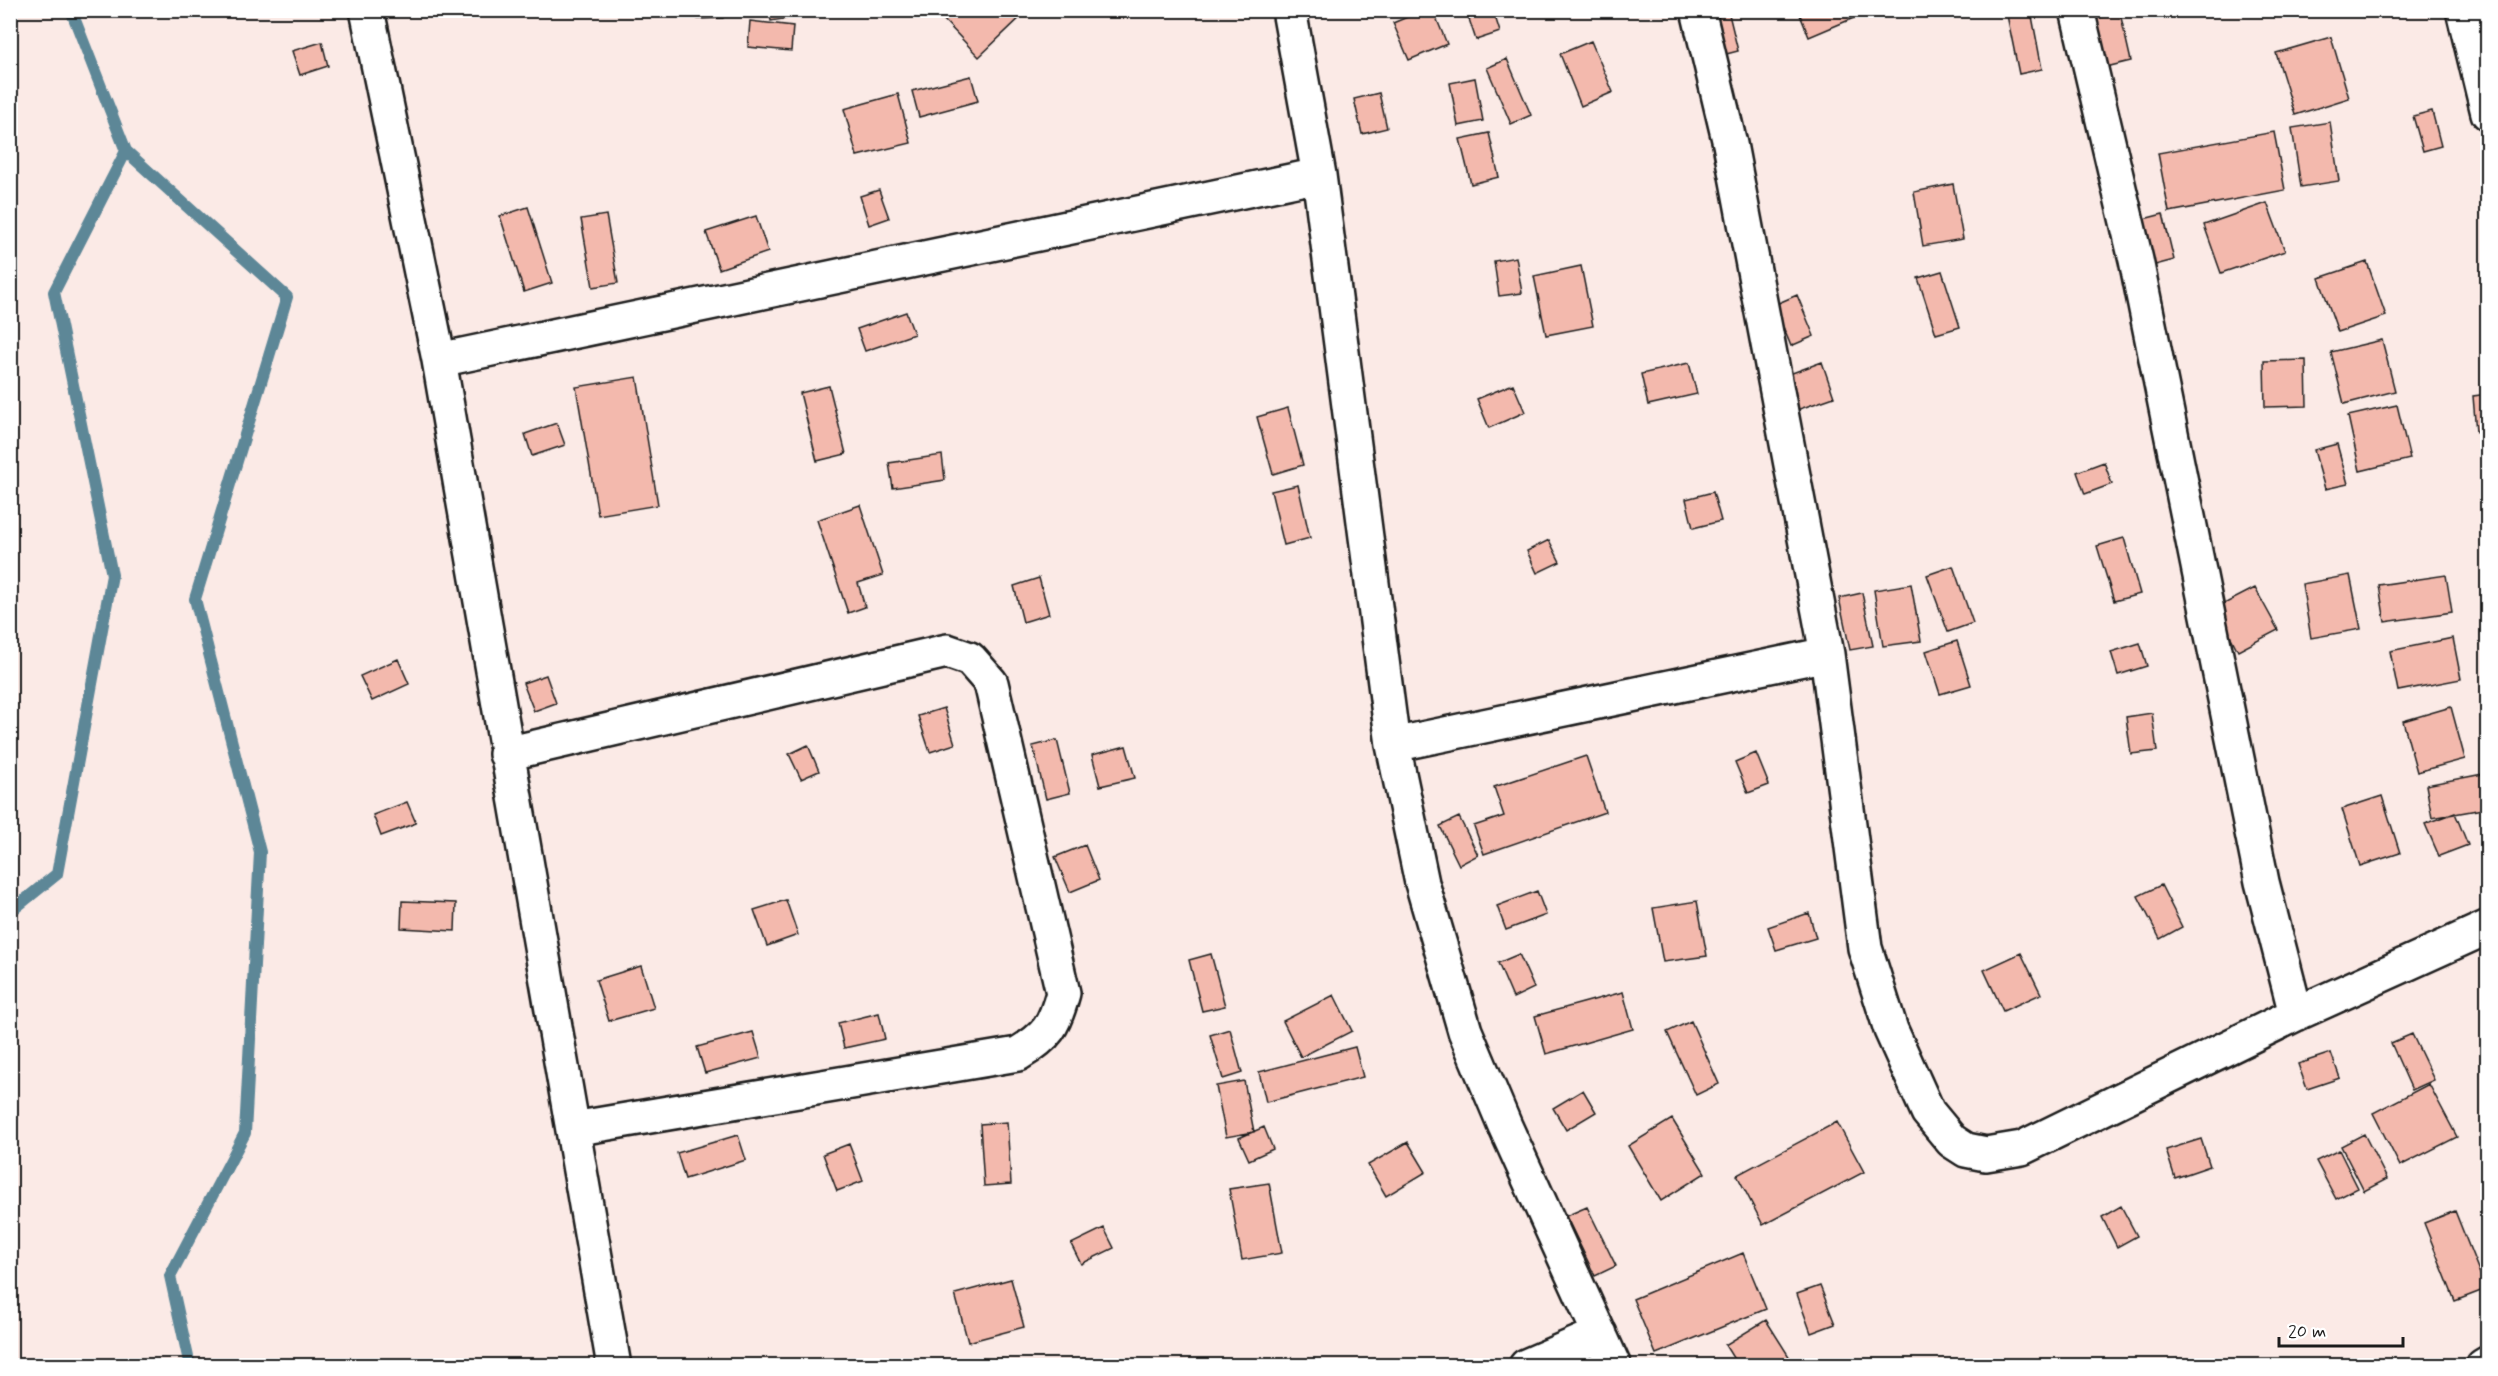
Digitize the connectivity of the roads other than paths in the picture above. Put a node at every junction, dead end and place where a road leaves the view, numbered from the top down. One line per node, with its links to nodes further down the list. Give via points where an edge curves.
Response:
1 (367, 10): 8 (street)
2 (1289, 10): 7 (street)
3 (1698, 10): 9 (street, via 1730,144)
4 (2077, 10): 13 (street, via 2136,260 2262,882)
5 (2463, 10): 6 (street)
6 (2487, 113)
7 (1319, 175): 8 (street); 10 (street)
8 (439, 360): 11 (street)
9 (1827, 654): 10 (street); 13 (street, via 1864,948 1892,1030 1923,1102 1952,1141 1966,1150 1986,1154 2022,1148)
10 (1393, 745): 15 (street, via 1422,882 1465,1031)
11 (506, 754): 14 (street); 14 (street, via 947,651 970,659 991,683 1063,993 1056,1020 1042,1040 1018,1054)
12 (2487, 927): 13 (street)
13 (2296, 1014)
14 (573, 1129): 17 (street)
15 (1600, 1334): 18 (street); 19 (street)
16 (2487, 1363): 20 (street)
17 (614, 1365)
18 (1526, 1365)
19 (1614, 1365)
20 (2483, 1365)

